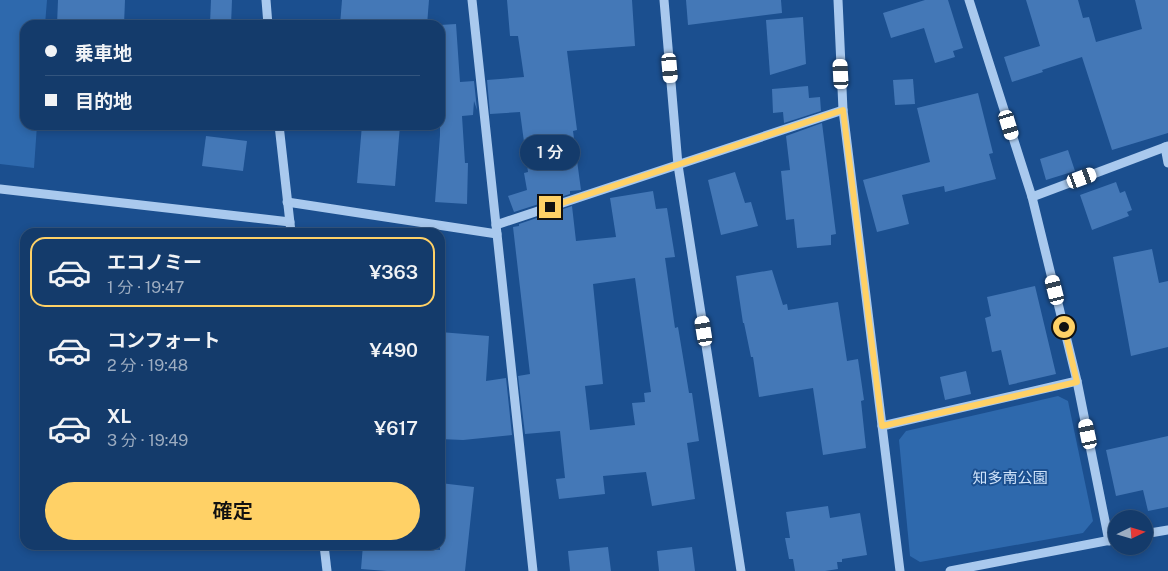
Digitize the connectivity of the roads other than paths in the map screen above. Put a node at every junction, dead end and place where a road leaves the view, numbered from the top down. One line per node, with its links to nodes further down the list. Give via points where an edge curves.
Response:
1 (266, 0): 6 (street)
2 (472, 0): 17 (street)
3 (664, 0): 11 (street)
4 (838, 0): 7 (street)
5 (969, 0): 13 (street)
6 (268, 20)
7 (843, 110): 11 (street); 19 (street)
8 (280, 130): 14 (street)
9 (1167, 146): 10 (street); 13 (street)
10 (1168, 163)
11 (678, 165): 17 (street); 27 (street)
12 (0, 189): 15 (street)
13 (1032, 197): 18 (street)
14 (287, 202): 15 (street); 17 (street)
15 (290, 222): 16 (street)
16 (291, 228)
17 (497, 229): 26 (street)
18 (1077, 382): 19 (street); 20 (street)
19 (882, 426): 28 (street)
20 (1108, 518)
21 (1168, 530): 22 (street)
22 (1153, 532)
23 (1108, 541): 29 (street)
24 (325, 550): 25 (street)
25 (327, 571)
26 (534, 571)
27 (741, 571)
28 (900, 571)
29 (950, 571)

